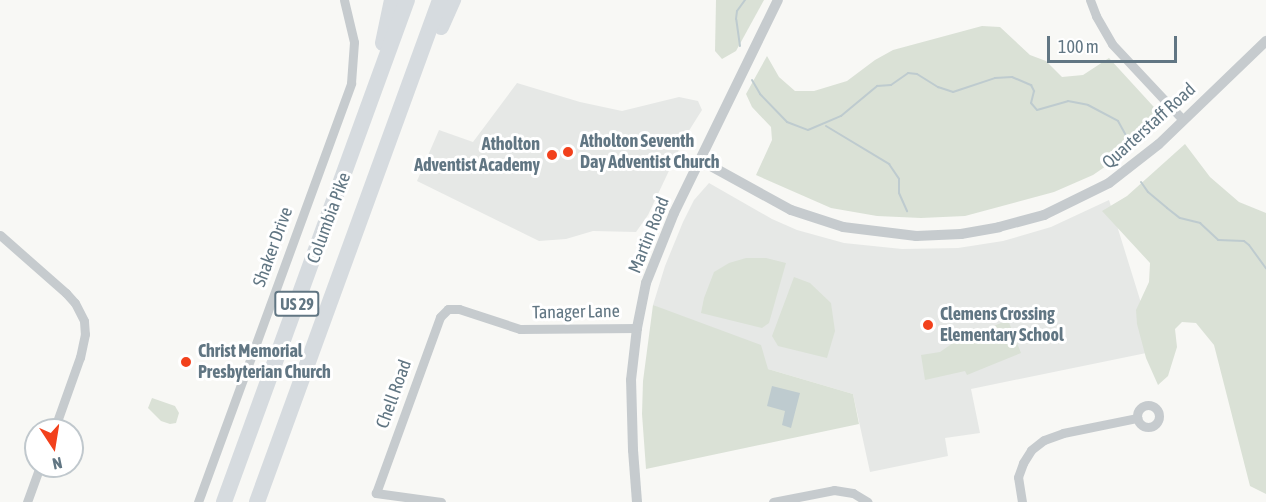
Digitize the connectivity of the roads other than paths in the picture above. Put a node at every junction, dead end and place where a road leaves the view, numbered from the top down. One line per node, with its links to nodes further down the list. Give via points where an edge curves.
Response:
1 (344, 0): 20 (street, Shaker Drive, via 354,42 351,83)
2 (392, 0): 9 (highway)
3 (407, 0): 9 (highway, Columbia Pike / US 29)
4 (440, 0): 11 (highway, Columbia Pike / US 29)
5 (453, 0): 11 (highway)
6 (778, 0): 12 (street, Martin Road)
7 (1090, 0): 10 (street, via 1112,44)
8 (1266, 41): 10 (street, Quarterstaff Road)
9 (370, 106): 21 (highway, Columbia Pike / US 29)
10 (1183, 120): 12 (street, Quarterstaff Road, via 1134,166 1075,202 1014,224 939,236 865,231 816,219 763,196)
11 (383, 160): 22 (highway, Columbia Pike / US 29)
12 (700, 160): 15 (street, Martin Road, via 660,242)
13 (0, 235): 16 (street, via 66,293 84,321 80,357)
14 (448, 309): 15 (street, Tanager Lane, via 520,329); 23 (street, Chell Road, via 440,317 376,493)
15 (637, 328): 24 (street, Martin Road, via 631,414)
16 (58, 418)
17 (1137, 418): 27 (street, via 1044,440 1026,456 1020,471)
18 (36, 478): 19 (street)
19 (27, 502)
20 (198, 502)
21 (224, 502)
22 (257, 502)
23 (441, 502)
24 (638, 502)
25 (773, 502): 26 (street, via 834,490 853,493)
26 (868, 502)
27 (1022, 502)

